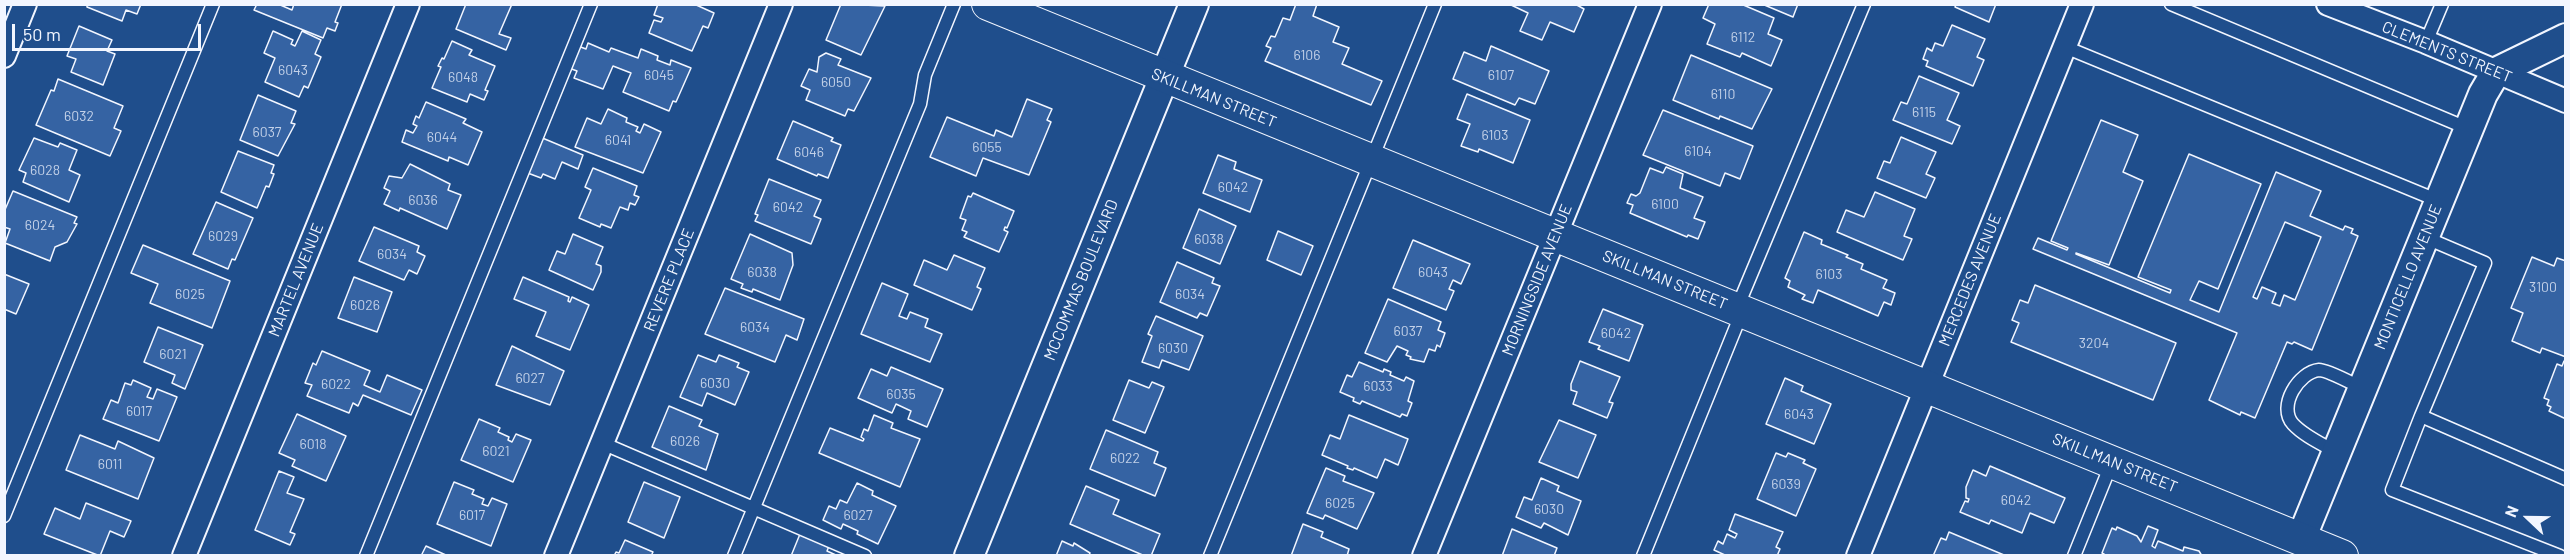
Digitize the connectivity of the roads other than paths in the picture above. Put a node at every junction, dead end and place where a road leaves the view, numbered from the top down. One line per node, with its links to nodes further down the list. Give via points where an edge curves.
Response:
1 (26, 4): 19 (street)
2 (213, 4): 37 (lane)
3 (408, 4): 39 (street, MARTEL AVENUE)
4 (591, 4): 40 (lane)
5 (781, 4): 32 (street, REVERE PLACE)
6 (954, 4): 36 (lane, via 925,75 915,115)
7 (988, 4): 21 (main road, SKILLMAN STREET)
8 (1194, 4): 21 (street, MCCOMMAS BOULEVARD)
9 (1435, 4): 24 (lane)
10 (1650, 4): 26 (street, MORNINGSIDE AVENUE)
11 (1864, 4): 28 (lane)
12 (2082, 4): 18 (street, MERCEDES AVENUE)
13 (2171, 4): 23 (lane)
14 (2328, 4): 17 (street, CLEMENTS STREET)
15 (2442, 4): 17 (lane)
16 (2565, 38): 20 (street)
17 (2426, 42): 20 (street, CLEMENTS STREET)
18 (2065, 47): 25 (lane); 29 (street, MERCEDES AVENUE)
19 (4, 56)
20 (2496, 72): 22 (street, CLEMENTS STREET); 23 (street, MONTICELLO AVENUE)
21 (1164, 77): 24 (main road, SKILLMAN STREET); 44 (street, MCCOMMAS BOULEVARD)
22 (2565, 101)
23 (2469, 129): 25 (street, MONTICELLO AVENUE)
24 (1371, 162): 26 (main road, SKILLMAN STREET); 45 (lane)
25 (2439, 201): 27 (street, MONTICELLO AVENUE)
26 (1556, 236): 28 (main road, SKILLMAN STREET); 46 (street, MORNINGSIDE AVENUE)
27 (2424, 237): 30 (street, MONTICELLO AVENUE); 31 (lane, via 2485,263)
28 (1740, 310): 29 (main road, SKILLMAN STREET); 47 (lane)
29 (1926, 385): 34 (main road, SKILLMAN STREET); 48 (street, MERCEDES AVENUE)
30 (2362, 388): 33 (street, MONTICELLO AVENUE); 33 (lane, via 2322,370 2307,374 2294,387 2288,406 2290,422)
31 (2421, 416): 35 (lane); 51 (lane, via 2392,490)
32 (602, 443): 36 (lane); 41 (street, REVERE PLACE)
33 (2336, 452): 38 (street, MONTICELLO AVENUE)
34 (2112, 461): 38 (main road, SKILLMAN STREET); 49 (lane)
35 (2565, 479)
36 (753, 509): 42 (lane); 43 (lane)
37 (4, 516)
38 (2297, 547): 50 (main road, SKILLMAN STREET)
39 (184, 555)
40 (366, 555)
41 (556, 555)
42 (734, 555)
43 (864, 555)
44 (969, 555)
45 (1210, 555)
46 (1424, 555)
47 (1643, 555)
48 (1858, 555)
49 (2074, 555)
50 (2342, 555)
51 (2560, 555)

